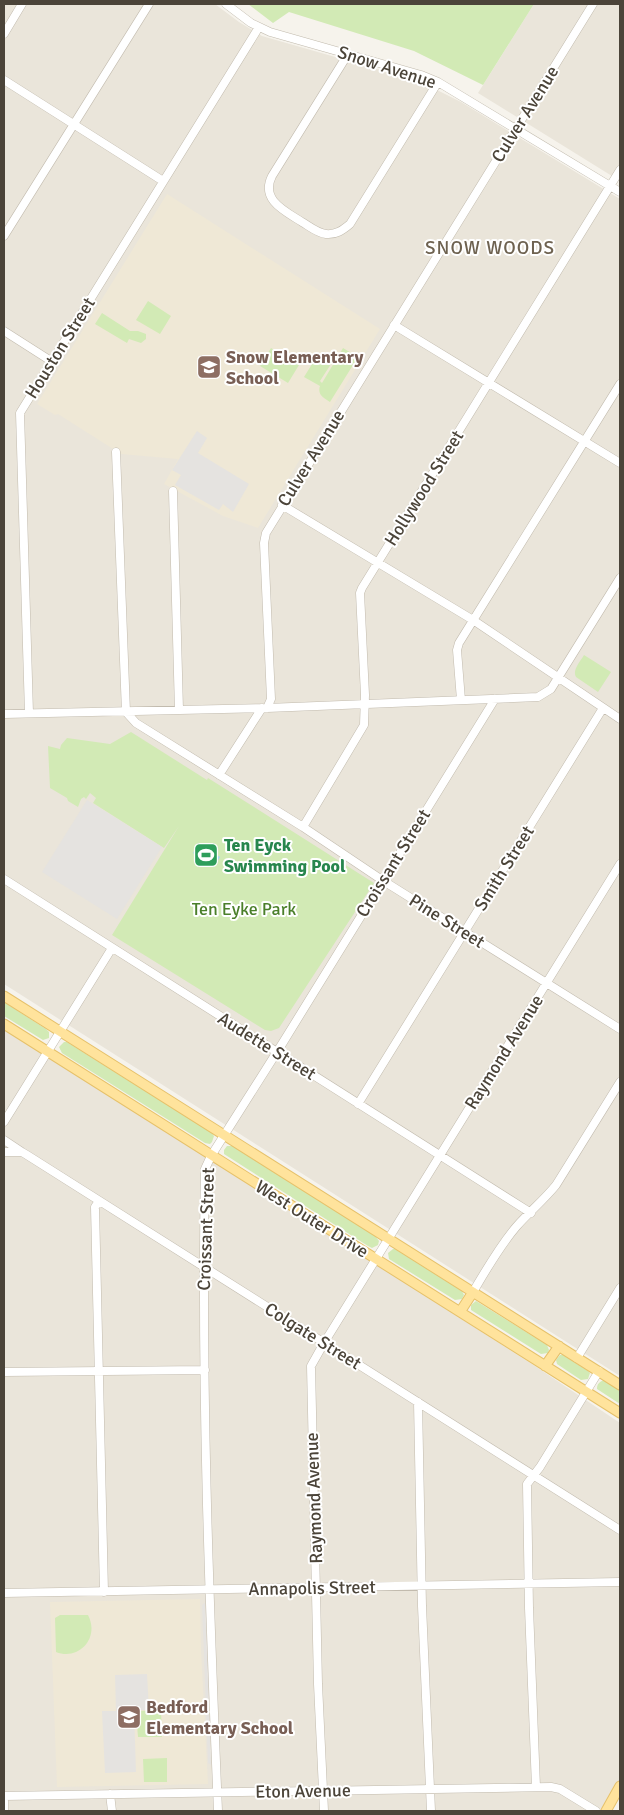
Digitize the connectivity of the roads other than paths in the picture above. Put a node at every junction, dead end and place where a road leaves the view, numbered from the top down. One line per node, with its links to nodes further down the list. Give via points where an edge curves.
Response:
1 (22, 4): 6 (street)
2 (149, 4): 10 (street)
3 (226, 4): 5 (street, Snow Avenue)
4 (593, 4): 11 (street, Culver Avenue)
5 (259, 27): 7 (street, Snow Avenue); 13 (street, Houston Street)
6 (4, 34)
7 (348, 54): 9 (street, Snow Avenue); 9 (street, via 269,184 270,196 276,205 319,233 336,233 350,224)
8 (4, 80): 10 (street)
9 (438, 82): 11 (street, Snow Avenue)
10 (73, 125): 13 (street); 16 (street)
11 (515, 129): 14 (street, Snow Avenue); 17 (street, Culver Avenue)
12 (620, 170): 14 (street, Hollywood Street)
13 (163, 181): 19 (street, Houston Street)
14 (611, 186): 15 (street, Snow Avenue); 20 (street, Hollywood Street)
15 (620, 192)
16 (4, 236)
17 (394, 325): 20 (street); 26 (street, Culver Avenue)
18 (4, 331): 19 (street)
19 (51, 362): 38 (street, Houston Street, via 19,416)
20 (488, 383): 22 (street); 27 (street, Hollywood Street)
21 (620, 384): 22 (street)
22 (585, 441): 24 (street); 29 (street)
23 (116, 452): 37 (street)
24 (620, 463)
25 (173, 491): 36 (street)
26 (282, 505): 27 (street); 34 (street, Culver Avenue, via 264,543 271,699)
27 (378, 563): 29 (street); 33 (street, Hollywood Street, via 360,593)
28 (620, 578): 30 (street)
29 (473, 620): 30 (street); 32 (street, via 457,650)
30 (559, 677): 31 (street, via 538,697); 35 (street)
31 (495, 699): 32 (street); 45 (street, Croissant Street)
32 (461, 700): 33 (street)
33 (364, 703): 34 (street); 42 (street, Hollywood Street, via 362,730)
34 (264, 708): 36 (street); 41 (street, Culver Avenue)
35 (603, 708): 40 (street); 46 (street, Smith Street)
36 (179, 710): 37 (street)
37 (126, 712): 38 (street); 41 (street, Pine Street, via 136,723)
38 (29, 713): 39 (street)
39 (4, 714)
40 (620, 719)
41 (219, 775): 42 (street, Pine Street)
42 (302, 827): 45 (street, Pine Street)
43 (620, 864): 48 (street, Raymond Avenue)
44 (4, 879): 47 (street, Audette Street)
45 (382, 880): 46 (street, Pine Street); 54 (street, Croissant Street)
46 (464, 932): 48 (street, Pine Street); 56 (street, Smith Street)
47 (112, 948): 52 (street); 54 (street, Audette Street)
48 (546, 984): 51 (street, Pine Street); 62 (street, Raymond Avenue)
49 (4, 996): 52 (main road, West Outer Drive)
50 (4, 1024): 53 (main road, West Outer Drive)
51 (620, 1029)
52 (60, 1032): 53 (street); 58 (main road, West Outer Drive)
53 (48, 1052): 57 (street); 63 (main road, West Outer Drive)
54 (277, 1052): 56 (street, Audette Street); 58 (street, Croissant Street)
55 (620, 1082): 65 (street, via 556,1185)
56 (358, 1104): 62 (street, Audette Street)
57 (4, 1122)
58 (225, 1136): 63 (street, Croissant Street); 66 (main road, West Outer Drive)
59 (4, 1140): 61 (street, Colgate Street)
60 (4, 1152): 61 (street)
61 (22, 1152): 64 (street, Colgate Street)
62 (440, 1155): 65 (street, Audette Street); 66 (street, Raymond Avenue)
63 (211, 1156): 67 (main road, West Outer Drive); 68 (street, Croissant Street, via 205,1169)
64 (99, 1201): 68 (street, Colgate Street); 79 (street, via 95,1207)
65 (531, 1212): 70 (street, via 504,1242)
66 (388, 1239): 67 (street, Raymond Avenue); 70 (main road, West Outer Drive)
67 (376, 1260): 71 (main road, West Outer Drive); 72 (street, Raymond Avenue)
68 (203, 1267): 72 (street, Colgate Street); 76 (street, Croissant Street)
69 (620, 1288): 74 (street)
70 (473, 1292): 71 (main road); 73 (main road, West Outer Drive)
71 (460, 1312): 75 (main road, West Outer Drive)
72 (324, 1343): 82 (street, Colgate Street); 89 (street, Raymond Avenue, via 311,1366)
73 (559, 1346): 74 (main road, West Outer Drive); 75 (main road)
74 (577, 1358): 77 (main road, West Outer Drive)
75 (545, 1366): 81 (main road, West Outer Drive)
76 (204, 1370): 79 (street); 90 (street, Croissant Street)
77 (599, 1371): 80 (main road, West Outer Drive); 81 (street)
78 (4, 1372): 79 (street)
79 (99, 1372): 91 (street)
80 (620, 1385)
81 (586, 1392): 83 (main road, West Outer Drive); 84 (street)
82 (418, 1402): 84 (street, Colgate Street); 88 (street)
83 (620, 1413)
84 (533, 1475): 85 (street, Colgate Street); 87 (street, via 526,1484)
85 (620, 1530)
86 (620, 1582): 87 (street, Annapolis Street)
87 (528, 1584): 88 (street, Annapolis Street); 94 (street)
88 (422, 1586): 89 (street, Annapolis Street); 95 (street)
89 (317, 1588): 90 (street, Annapolis Street); 96 (street, Raymond Avenue)
90 (209, 1590): 91 (street, Annapolis Street); 97 (street, Croissant Street)
91 (104, 1592): 92 (street, Annapolis Street)
92 (4, 1593)
93 (620, 1786): 107 (main road)
94 (536, 1787): 95 (street, Eton Avenue); 106 (street, Eton Avenue, via 560,1789)
95 (430, 1788): 96 (street, Eton Avenue); 105 (street)
96 (323, 1790): 97 (street, Eton Avenue); 104 (street, Raymond Avenue)
97 (217, 1792): 98 (street, Eton Avenue); 103 (street, Croissant Street)
98 (110, 1794): 99 (street, Eton Avenue); 102 (street)
99 (4, 1796)
100 (4, 1801): 101 (street)
101 (4, 1811)
102 (112, 1811)
103 (218, 1811)
104 (324, 1811)
105 (431, 1811)
106 (596, 1811)
107 (606, 1811)

